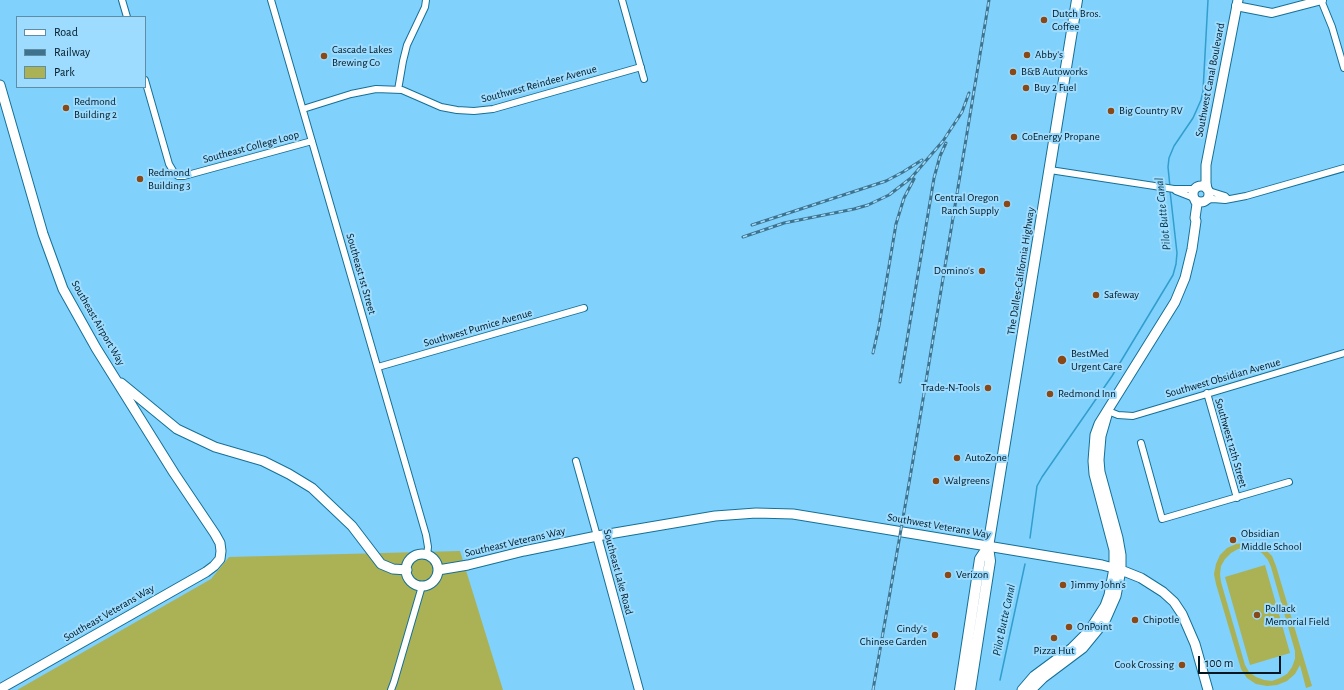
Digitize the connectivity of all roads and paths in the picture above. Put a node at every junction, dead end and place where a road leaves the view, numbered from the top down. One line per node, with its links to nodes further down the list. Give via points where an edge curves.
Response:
1 (122, 0): 8 (street)
2 (271, 0): 15 (street, Southeast 1st Street)
3 (426, 0): 14 (street, via 407,45)
4 (622, 0): 9 (street)
5 (1077, 0): 19 (highway, The Dalles-California Highway)
6 (1321, 0): 7 (street, via 1272,13); 10 (street)
7 (1237, 3): 17 (main road, Southwest Canal Boulevard)
8 (127, 16)
9 (641, 67): 11 (street); 14 (street, Southwest Reindeer Avenue, via 493,109 474,111 441,107 419,96)
10 (1344, 68)
11 (644, 79)
12 (146, 84): 16 (street, Southeast College Loop, via 169,164 178,176)
13 (0, 85): 27 (main road, Southeast Airport Way, via 59,278 80,321)
14 (398, 90): 15 (street, Southwest Reindeer Avenue, via 376,89 351,94)
15 (303, 109): 16 (street, Southeast 1st Street)
16 (312, 141): 26 (street, Southeast 1st Street)
17 (1206, 165): 20 (main road, Southwest Canal Boulevard); 22 (main road, Southwest Canal Boulevard)
18 (1344, 168): 23 (street)
19 (1050, 170): 21 (street); 35 (highway, The Dalles-California Highway)
20 (1196, 188): 21 (street); 22 (main road, Southwest Canal Boulevard, via 1193,192)
21 (1174, 189): 22 (street)
22 (1203, 197): 23 (street); 23 (street, via 1225,196); 29 (main road, Southwest Canal Boulevard, via 1197,204 1188,266 1175,302)
23 (1228, 199)
24 (584, 308): 26 (street, Southwest Pumice Avenue)
25 (1344, 353): 28 (street, Southwest Obsidian Avenue)
26 (378, 367): 37 (street, Southeast 1st Street, via 426,535)
27 (115, 378): 36 (main road, Southeast Airport Way, via 215,534); 39 (main road, via 178,429 215,447 263,462 312,488 352,526 381,564 393,569)
28 (1207, 393): 29 (street, Southwest Obsidian Avenue, via 1133,416 1118,416); 33 (street, Southwest 12th Street)
29 (1108, 411): 38 (main road, Southwest Canal Boulevard, via 1095,435 1092,461)
30 (1141, 443): 33 (street, via 1162,519)
31 (576, 461): 34 (street, Southeast Lake Road)
32 (1289, 482): 33 (street)
33 (1237, 498)
34 (597, 536): 35 (main road, Southwest Veterans Way, via 715,516 792,514); 40 (main road, Southeast Veterans Way); 44 (street, Southeast Lake Road)
35 (988, 547): 38 (main road, Southwest Veterans Way); 45 (highway, The Dalles-California Highway, via 980,559); 46 (highway, The Dalles-California Highway, via 990,561)
36 (221, 551): 42 (main road, Southeast Veterans Way, via 220,559 206,572)
37 (427, 555): 39 (main road, via 413,557); 40 (main road, via 435,561)
38 (1117, 569): 47 (main road, Southwest Canal Boulevard, via 1105,606 1089,631 1072,648 1034,676); 48 (main road, Southwest Canal Boulevard, via 1118,586 1112,607 1100,628 1083,648); 49 (main road, Southwest Veterans Way, via 1141,578 1174,602 1193,639)
39 (407, 570): 41 (main road, via 413,582)
40 (438, 570): 41 (main road, via 435,579)
41 (422, 586): 43 (street)
42 (0, 688)
43 (391, 690)
44 (639, 690)
45 (960, 690)
46 (970, 690)
47 (1022, 690)
48 (1031, 690)
49 (1208, 690)

